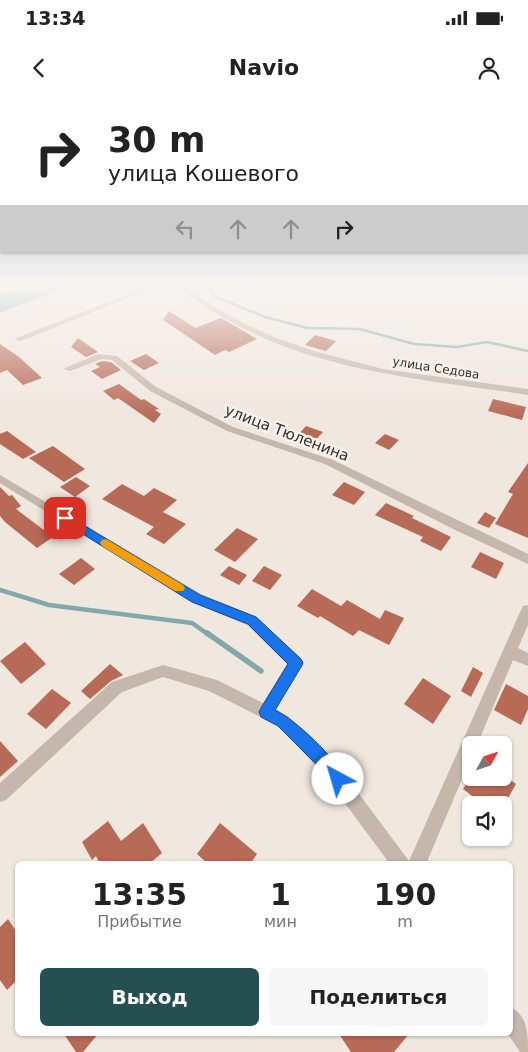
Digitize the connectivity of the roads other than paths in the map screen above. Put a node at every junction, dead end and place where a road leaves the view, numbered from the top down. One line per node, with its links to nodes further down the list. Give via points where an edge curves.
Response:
1 (43, 329): 3 (street)
2 (249, 329): 5 (street, улица Седова, via 314,355 384,371)
3 (18, 339)
4 (67, 369): 7 (street, улица Тюленина, via 101,356 114,358 153,389 230,429 329,462)
5 (528, 392)
6 (0, 478): 11 (street, via 196,598 252,621 296,663)
7 (528, 559)
8 (528, 610): 9 (street)
9 (510, 651): 10 (street); 14 (street)
10 (528, 660)
11 (266, 712): 12 (street, via 212,685 162,671 117,687); 13 (street, via 283,721 327,765)
12 (0, 794)
13 (399, 861)
14 (418, 861)
15 (513, 1022): 16 (street)
16 (528, 1044)

